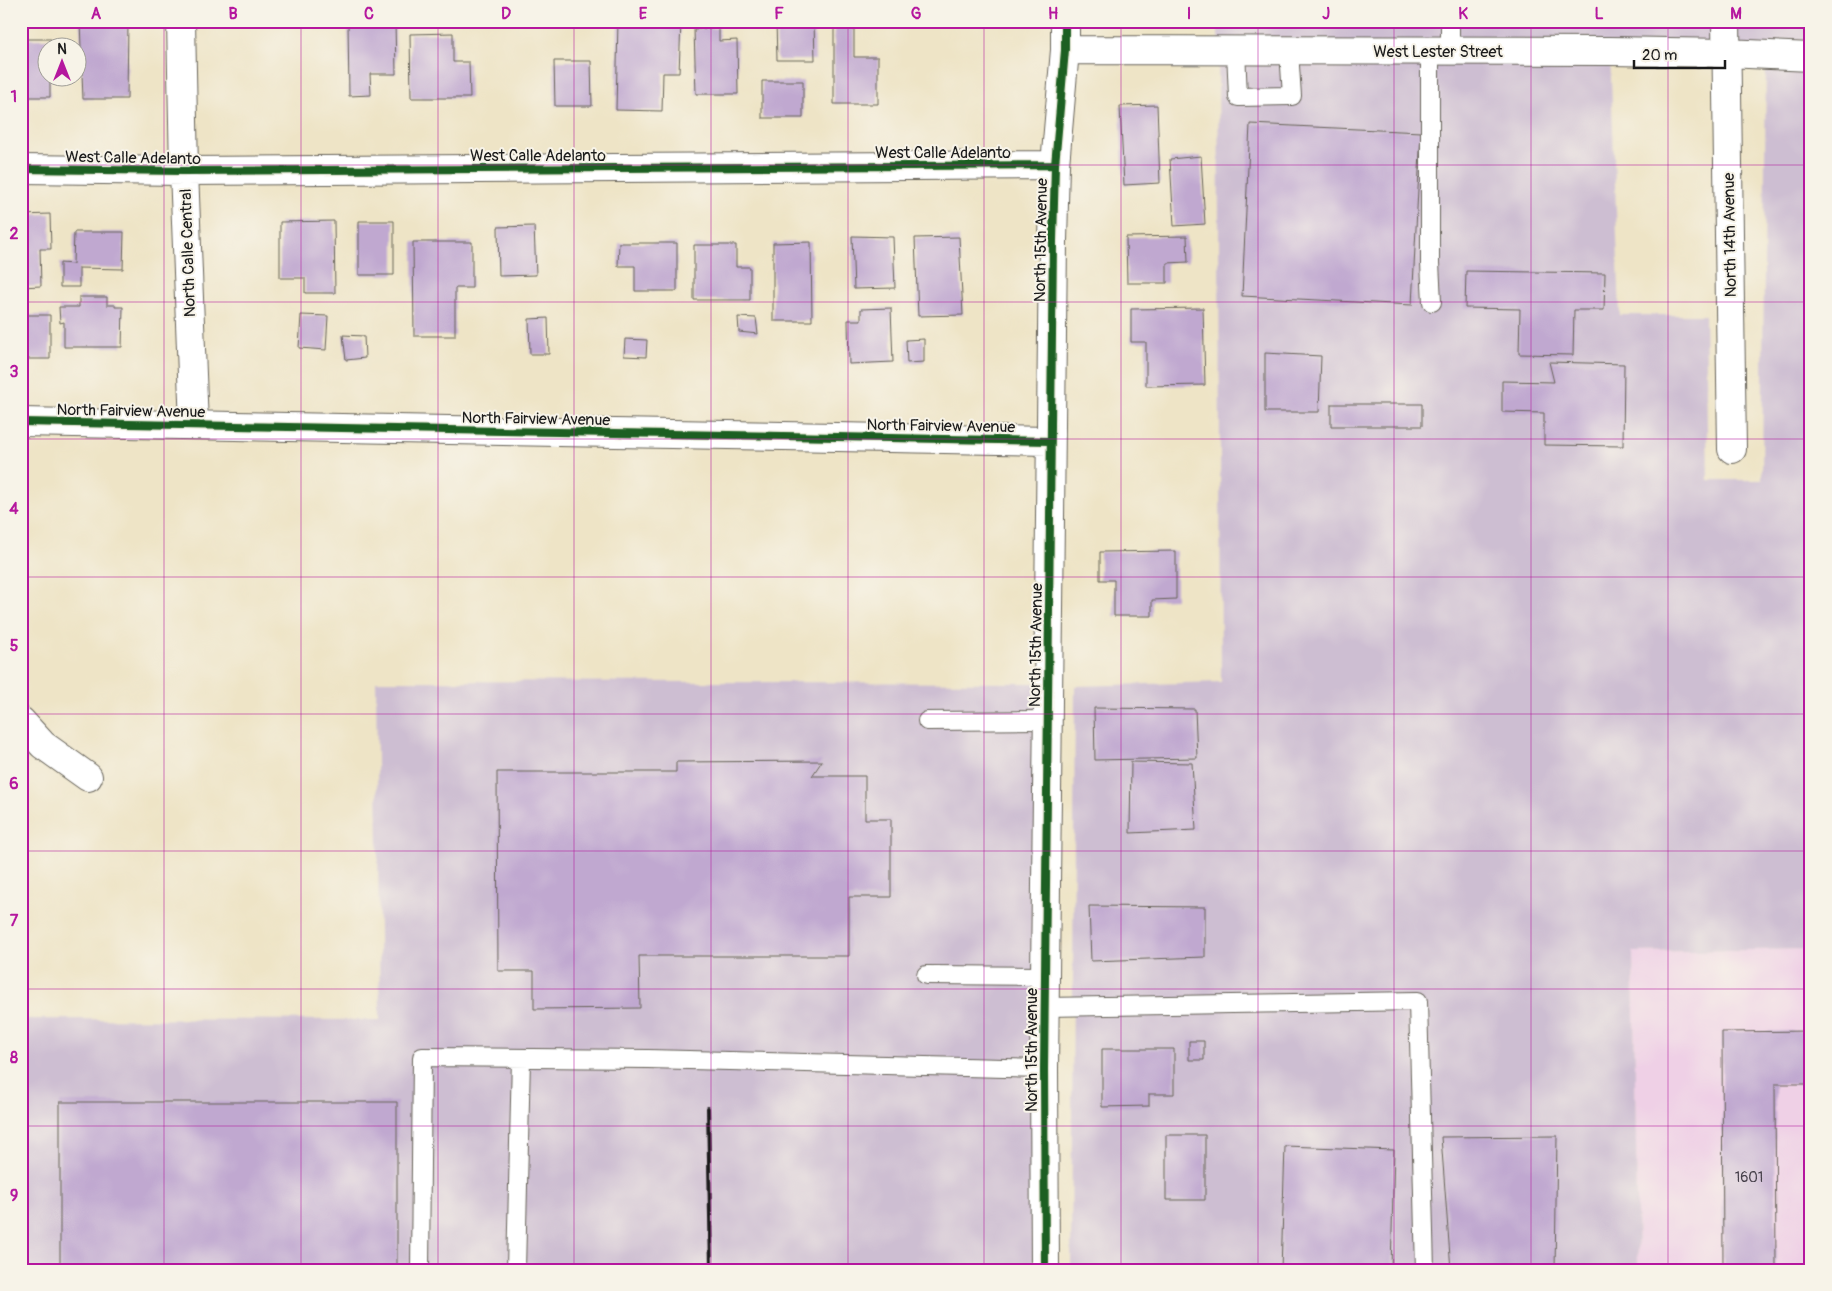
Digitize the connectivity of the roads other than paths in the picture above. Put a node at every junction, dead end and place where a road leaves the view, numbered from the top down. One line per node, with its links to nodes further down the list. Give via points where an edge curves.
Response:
1 (182, 21): 13 (street, North Calle Central)
2 (1065, 21): 5 (street, North 15th Avenue)
3 (1450, 21): 8 (lane)
4 (1726, 21): 9 (street, North 14th Avenue)
5 (1065, 50): 6 (street, West Lester Street); 11 (street, North 15th Avenue)
6 (1236, 50): 7 (street, West Lester Street); 7 (lane, via 1238,97 1292,96)
7 (1290, 51): 8 (street, West Lester Street)
8 (1440, 51): 9 (street, West Lester Street); 14 (lane, via 1430,263)
9 (1726, 53): 10 (street, West Lester Street); 18 (street, North 14th Avenue)
10 (1811, 57)
11 (1055, 165): 13 (street, West Calle Adelanto); 17 (street, North 15th Avenue)
12 (21, 169): 13 (street, West Calle Adelanto)
13 (184, 171): 16 (street, North Calle Central)
14 (1432, 302)
15 (21, 422): 16 (street, North Fairview Avenue)
16 (194, 425): 17 (street, North Fairview Avenue)
17 (1050, 440): 19 (street, North 15th Avenue)
18 (1732, 449)
19 (1048, 720): 21 (lane); 24 (street, North 15th Avenue)
20 (21, 721): 22 (street, via 43,745)
21 (926, 721)
22 (88, 777)
23 (926, 975): 24 (lane)
24 (1045, 976): 25 (street, North 15th Avenue)
25 (1045, 1006): 27 (street, North 15th Avenue); 31 (lane, via 1418,1002)
26 (521, 1058): 27 (lane); 28 (lane, via 422,1057); 29 (lane)
27 (1044, 1070): 30 (street, North 15th Avenue)
28 (420, 1270)
29 (516, 1270)
30 (1045, 1270)
31 (1425, 1270)

